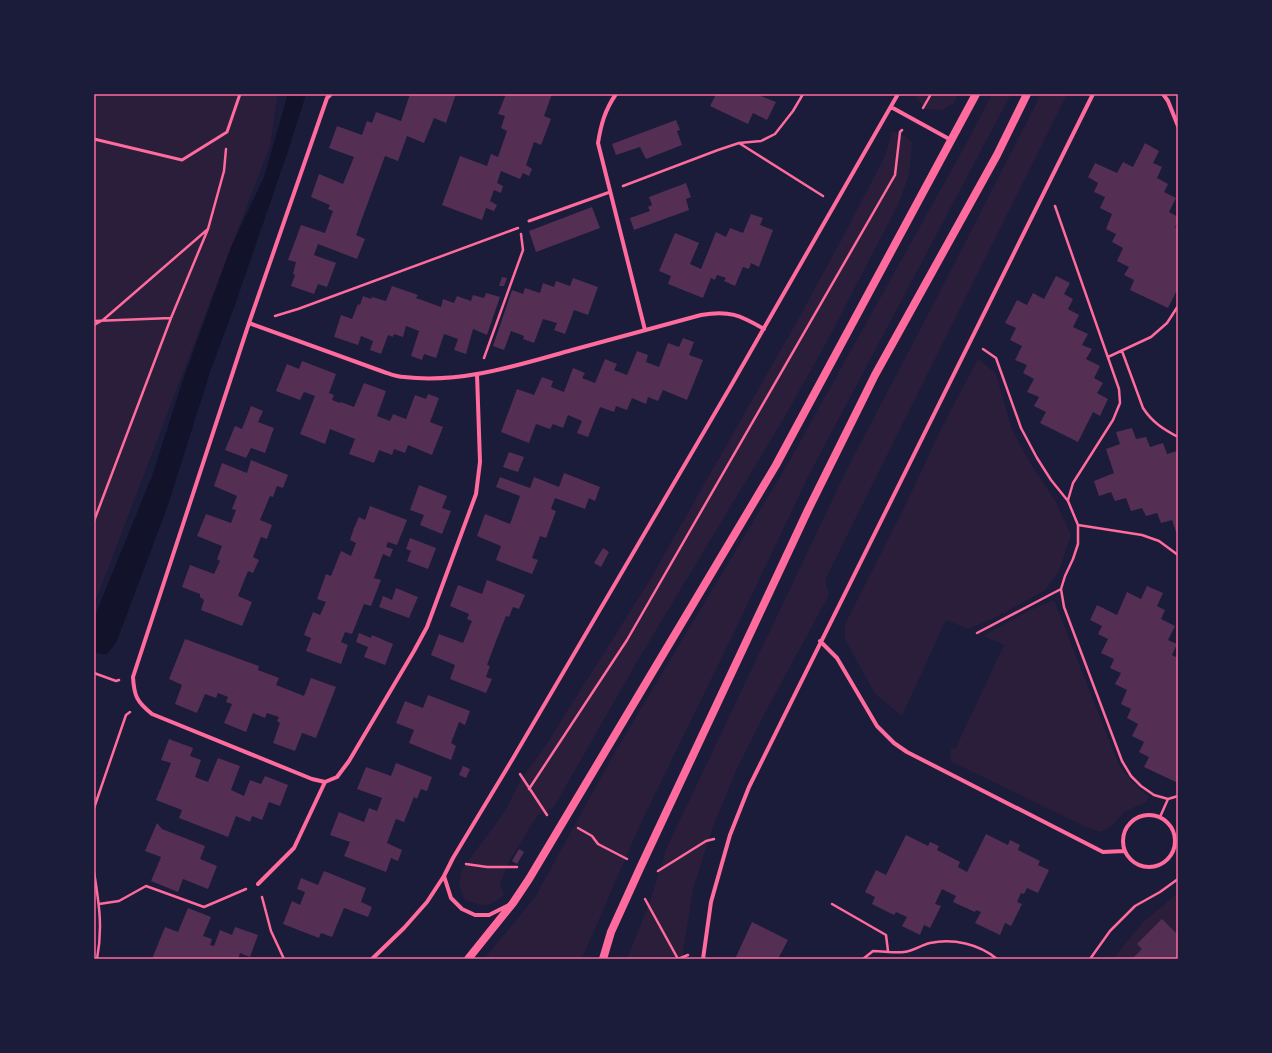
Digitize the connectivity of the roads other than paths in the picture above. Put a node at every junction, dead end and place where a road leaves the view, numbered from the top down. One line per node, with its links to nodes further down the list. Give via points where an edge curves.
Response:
1 (240, 94): 11 (lane, via 227,132 182,160)
2 (331, 94): 15 (street, via 327,98)
3 (616, 94): 13 (street, via 601,122 598,143)
4 (898, 94): 9 (street)
5 (976, 94): 12 (main road)
6 (1027, 94): 27 (main road, via 997,155 875,375 808,510 641,866 611,932)
7 (1093, 94): 19 (street)
8 (1162, 94): 10 (street, via 1168,101)
9 (891, 107): 12 (street); 16 (street)
10 (1178, 126)
11 (94, 139)
12 (952, 140): 24 (main road, via 776,465)
13 (610, 192): 14 (lane); 17 (street)
14 (530, 221)
15 (249, 323): 18 (street, via 403,377 446,378); 20 (street, via 133,677 134,692 140,705 152,714)
16 (764, 328): 17 (street, via 730,313 716,312); 22 (street, via 452,858)
17 (645, 330): 18 (street)
18 (477, 374): 20 (street, via 480,462 476,494 427,627 349,761 337,777)
19 (820, 641): 21 (street, via 837,658 877,726 894,744 1104,852); 28 (street, via 749,787 730,835 712,902)
20 (325, 782): 23 (street, via 294,848)
21 (1124, 851): 21 (street, via 1138,866 1151,868 1162,865 1172,854 1176,841 1174,831 1169,823 1160,817 1151,814 1139,817 1127,826 1122,840)
22 (444, 876): 24 (street, via 451,898 462,909 475,915 489,915); 25 (street, via 404,928)
23 (258, 884)
24 (513, 903): 26 (main road)
25 (372, 959)
26 (468, 959)
27 (603, 959)
28 (703, 959)

